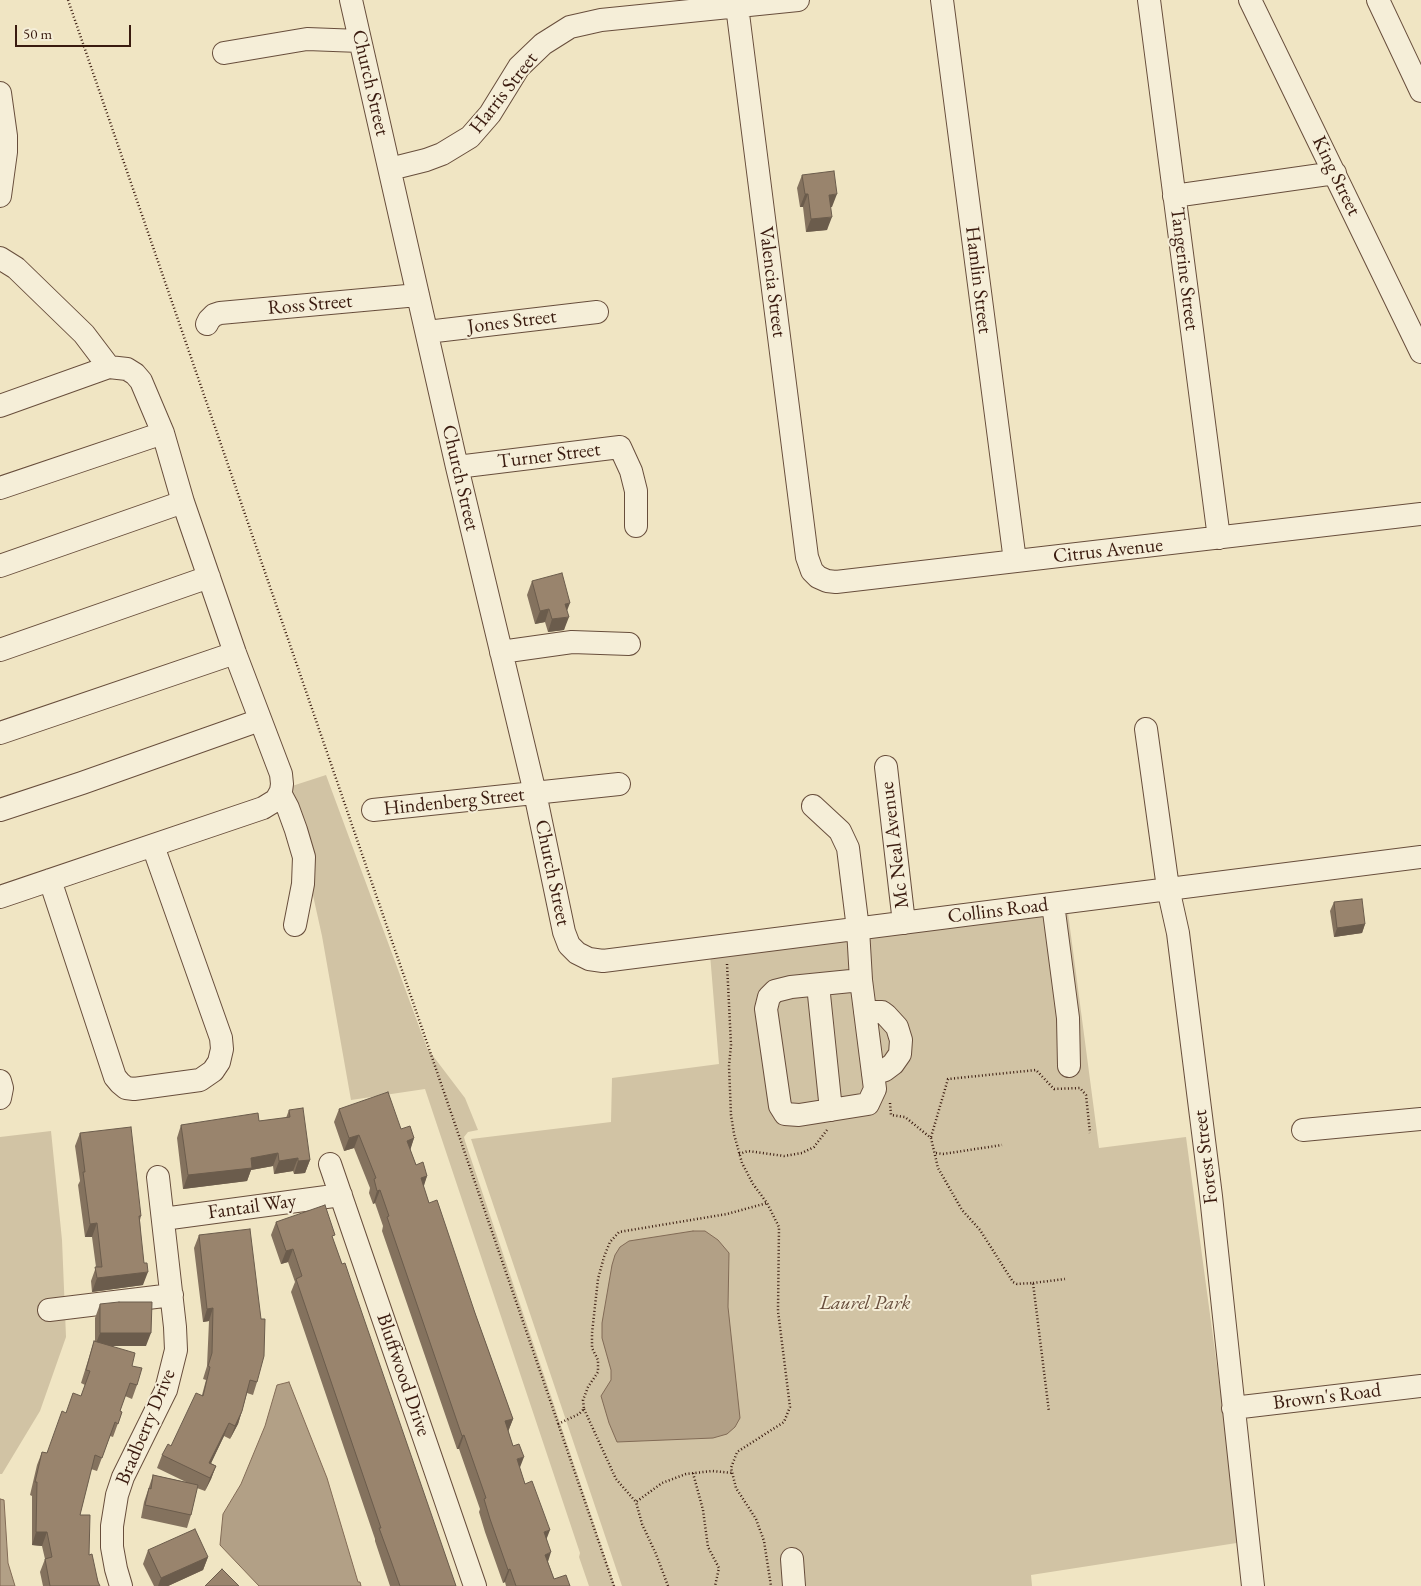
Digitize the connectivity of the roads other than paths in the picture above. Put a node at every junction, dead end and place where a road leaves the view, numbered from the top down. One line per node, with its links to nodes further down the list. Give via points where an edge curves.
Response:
1 (351, 0): 8 (street, Church Street)
2 (798, 0): 7 (street, Harris Street)
3 (942, 0): 32 (street, Hamlin Street)
4 (1149, 0): 15 (street, Tangerine Street)
5 (1250, 0): 13 (street, King Street)
6 (1378, 0): 10 (street)
7 (737, 6): 12 (street, Harris Street, via 601,20 570,27 543,44 519,68 490,114 470,138 434,157); 31 (street, Valencia Street)
8 (360, 41): 9 (street, via 307,39); 12 (street, Church Street)
9 (224, 53)
10 (1421, 91)
11 (0, 93): 14 (street, via 6,152)
12 (390, 169): 17 (street, Church Street)
13 (1335, 173): 15 (street); 21 (street, King Street)
14 (0, 196)
15 (1174, 196): 30 (street, Tangerine Street)
16 (0, 258): 22 (street, via 16,268 84,334)
17 (418, 296): 19 (street, Ross Street, via 220,313); 20 (street, Church Street)
18 (597, 312): 20 (street, Jones Street)
19 (207, 324)
20 (426, 332): 25 (street, Church Street)
21 (1421, 352)
22 (109, 367): 23 (street); 24 (street, via 127,369 141,381)
23 (0, 406)
24 (163, 433): 26 (street); 27 (street)
25 (456, 467): 29 (street, Turner Street, via 620,447 636,490); 37 (street, Church Street)
26 (0, 488)
27 (183, 502): 33 (street); 34 (street)
28 (1421, 514): 30 (street, Citrus Avenue)
29 (636, 526)
30 (1219, 538): 32 (street, Citrus Avenue)
31 (807, 557): 32 (street, Citrus Avenue, via 818,577 836,582)
32 (1015, 561)
33 (0, 566)
34 (208, 577): 36 (street); 38 (street)
35 (629, 644): 37 (street, via 572,642)
36 (0, 650)
37 (501, 652): 45 (street, Church Street)
38 (235, 653): 39 (street); 41 (street)
39 (260, 720): 44 (street, via 281,774); 47 (street)
40 (1146, 729): 52 (street, Forest Street)
41 (0, 733)
42 (886, 767): 55 (street, Mc Neal Avenue)
43 (619, 784): 45 (street, Hindenberg Street)
44 (280, 794): 49 (street, via 263,808); 56 (street, via 304,857)
45 (535, 794): 48 (street, Hindenberg Street); 58 (street, Church Street, via 564,932)
46 (812, 806): 57 (street, via 836,826 846,843)
47 (0, 810)
48 (374, 810)
49 (153, 846): 51 (street); 51 (street, via 221,1038 219,1062 213,1072 200,1080 134,1089 126,1088 115,1077)
50 (1421, 857): 52 (street, Collins Road)
51 (50, 880): 53 (street)
52 (1168, 888): 54 (street, Collins Road); 76 (street, Forest Street, via 1178,934 1211,1196)
53 (0, 897)
54 (1054, 904): 55 (street, Collins Road); 62 (street, via 1068,1018)
55 (904, 923): 57 (street, Collins Road)
56 (295, 925)
57 (858, 928): 58 (street, Collins Road, via 603,960 589,960); 59 (street)
58 (576, 953)
59 (861, 980): 60 (street); 61 (street)
60 (818, 985): 66 (street); 66 (street, via 775,991 768,997 766,1009 780,1106 785,1114)
61 (865, 1012): 64 (street); 64 (street, via 882,1012 896,1027 901,1040 900,1054)
62 (1069, 1066)
63 (0, 1081): 65 (street)
64 (874, 1081): 66 (street, via 868,1104)
65 (0, 1098)
66 (831, 1117)
67 (1421, 1118): 68 (street)
68 (1303, 1130)
69 (330, 1164): 71 (street, Bluffwood Drive)
70 (158, 1177): 72 (street, Bradberry Drive)
71 (341, 1195): 72 (street, Fantail Way); 79 (street, Bluffwood Drive)
72 (163, 1219): 73 (street, Bradberry Drive)
73 (172, 1295): 74 (street); 78 (street, Bradberry Drive, via 176,1350 170,1377 121,1482 114,1506 112,1548)
74 (49, 1310)
75 (1421, 1386): 76 (street, Brown's Road)
76 (1233, 1408): 81 (street, Forest Street)
77 (792, 1559): 80 (street)
78 (122, 1586)
79 (475, 1586)
80 (794, 1586)
81 (1253, 1586)

